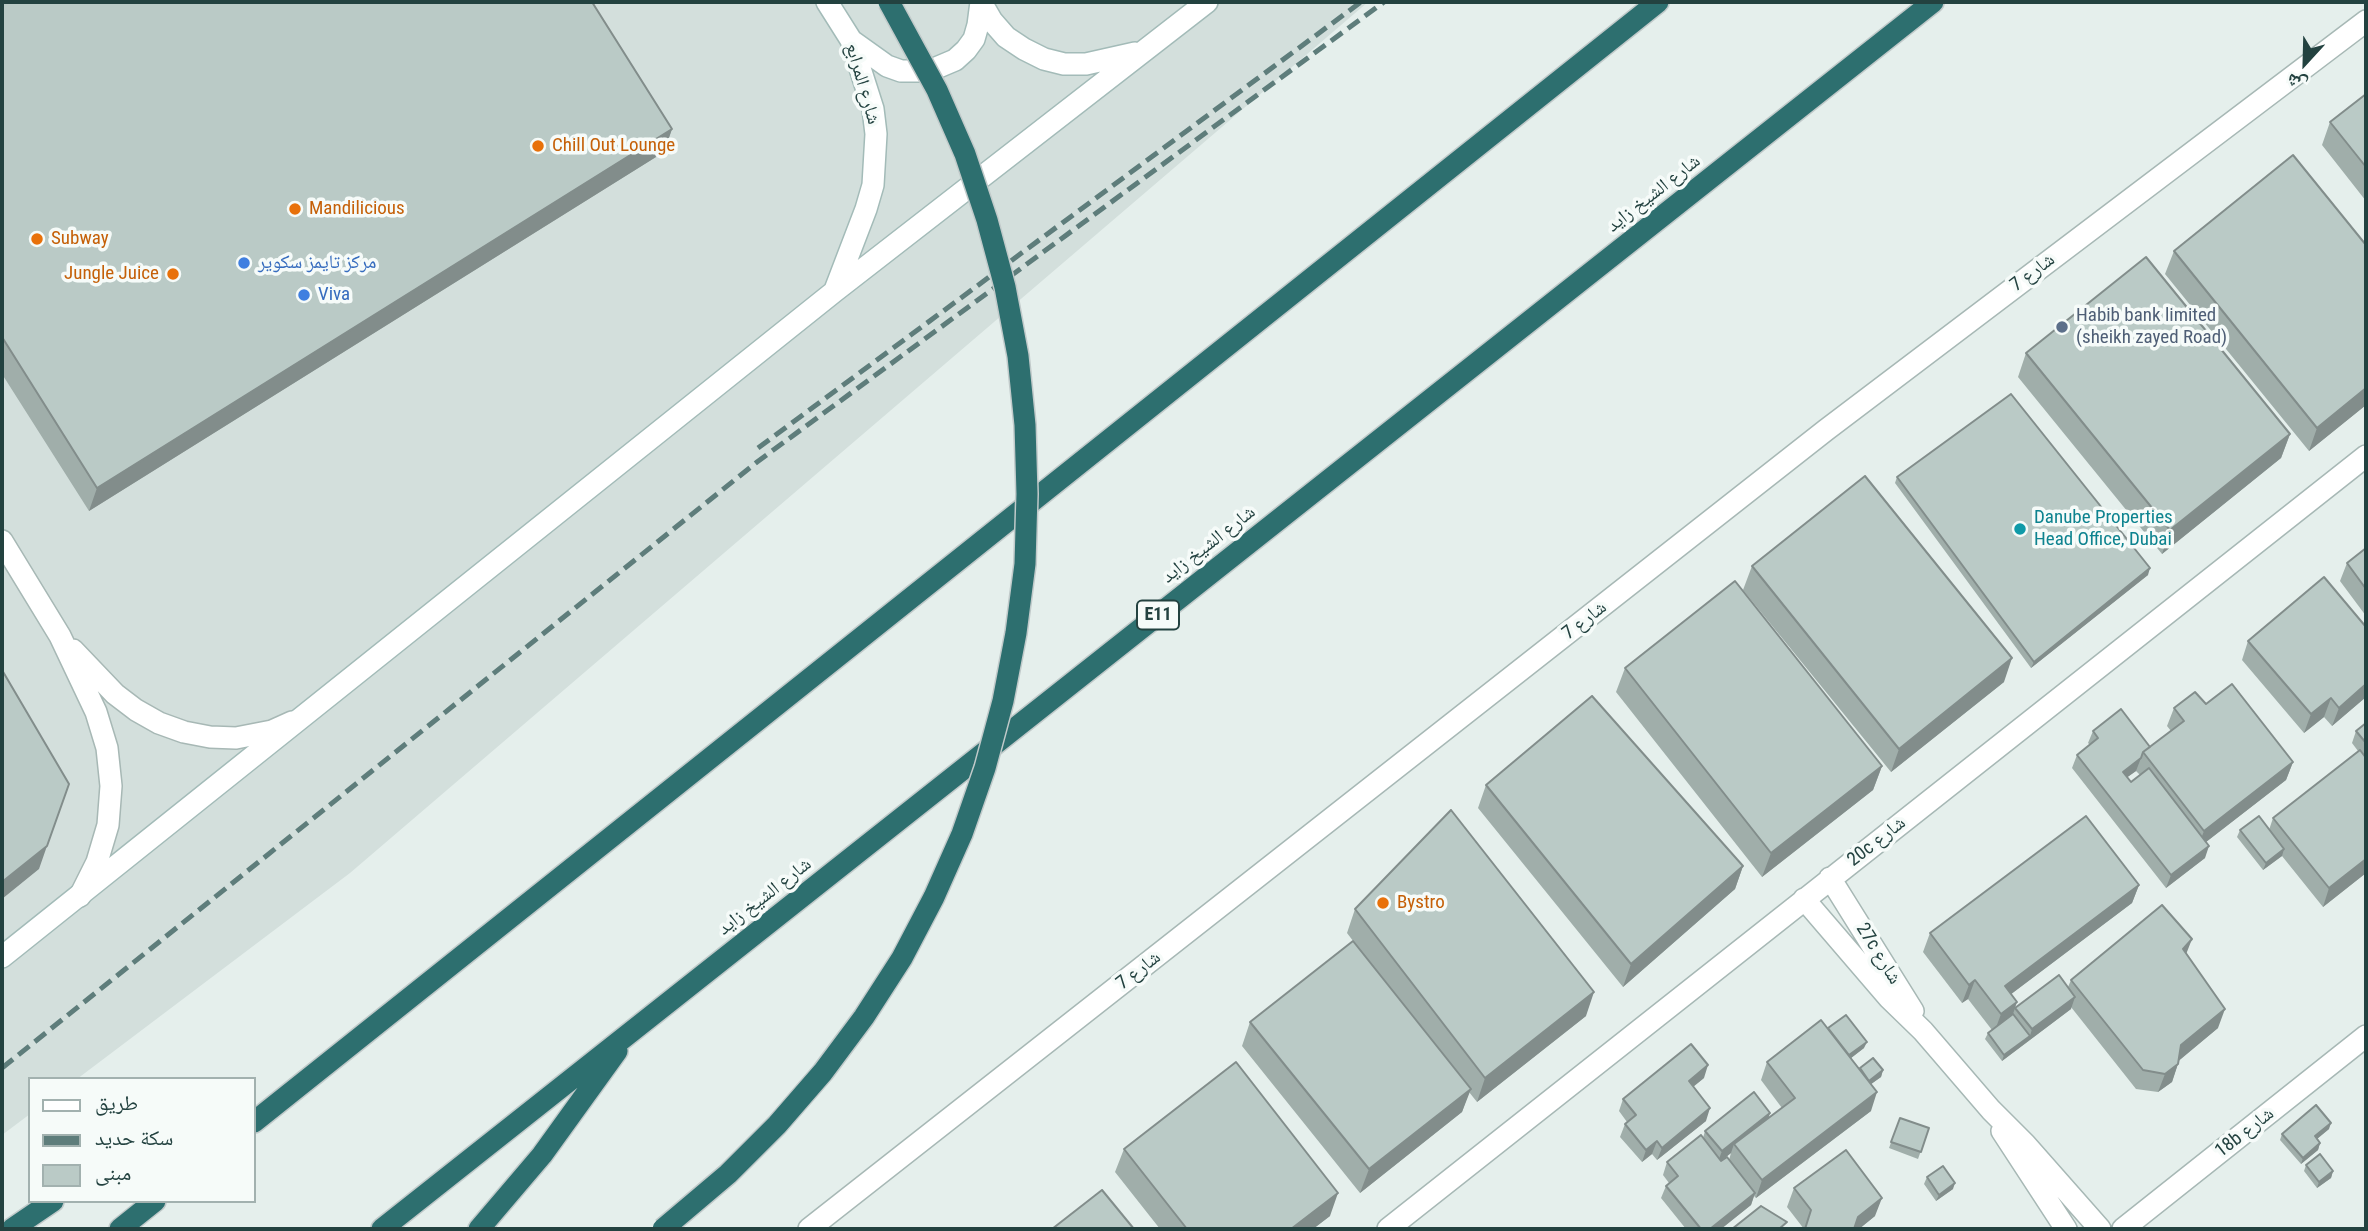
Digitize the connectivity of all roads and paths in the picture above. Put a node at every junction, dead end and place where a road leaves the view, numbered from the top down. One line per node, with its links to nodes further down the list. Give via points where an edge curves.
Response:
1 (827, 2): 8 (street, شارع المرابع)
2 (889, 2): 30 (highway, bridge, via 937,90 965,154 1005,287 1018,356 1027,494 1025,564 1016,633 1003,701 962,834 901,958 864,1017 777,1125)
3 (981, 2): 8 (street, via 974,38 966,50 929,71 887,66); 9 (street, via 1006,37 1044,59 1086,64)
4 (1207, 2): 9 (street)
5 (1658, 2): 23 (highway)
6 (1933, 2): 20 (highway, شارع الشيخ زايد / E11)
7 (2366, 21): 31 (street, شارع 7, via 1826,430)
8 (850, 40): 10 (street, شارع المرابع, via 873,108 877,159 866,209)
9 (1144, 51): 10 (street)
10 (835, 291): 14 (street)
11 (2366, 456): 15 (street, 20c شارع)
12 (2, 541): 13 (street)
13 (60, 636): 14 (street, via 115,694 159,723 184,732 210,737 254,736); 16 (street, via 96,712 107,748 111,786 108,825)
14 (306, 715): 16 (street)
15 (1830, 878): 17 (street, 20c شارع); 19 (street, 27c شارع)
16 (80, 896): 18 (street)
17 (1804, 900): 19 (street, 27c شارع); 32 (street, 20c شارع)
18 (2, 957)
19 (1923, 1031): 22 (street, 27c شارع)
20 (627, 1035): 28 (highway, شارع الشيخ زايد / E11); 29 (highway, via 586,1097)
21 (2366, 1036): 35 (street, 18b شارع)
22 (1991, 1110): 33 (street, 27c شارع); 34 (street, 27c شارع)
23 (256, 1120)
24 (50, 1203): 26 (highway)
25 (152, 1203): 27 (highway)
26 (12, 1229)
27 (120, 1229)
28 (382, 1229)
29 (480, 1229)
30 (663, 1229)
31 (810, 1229)
32 (1388, 1229)
33 (2066, 1229)
34 (2101, 1229)
35 (2123, 1229)

